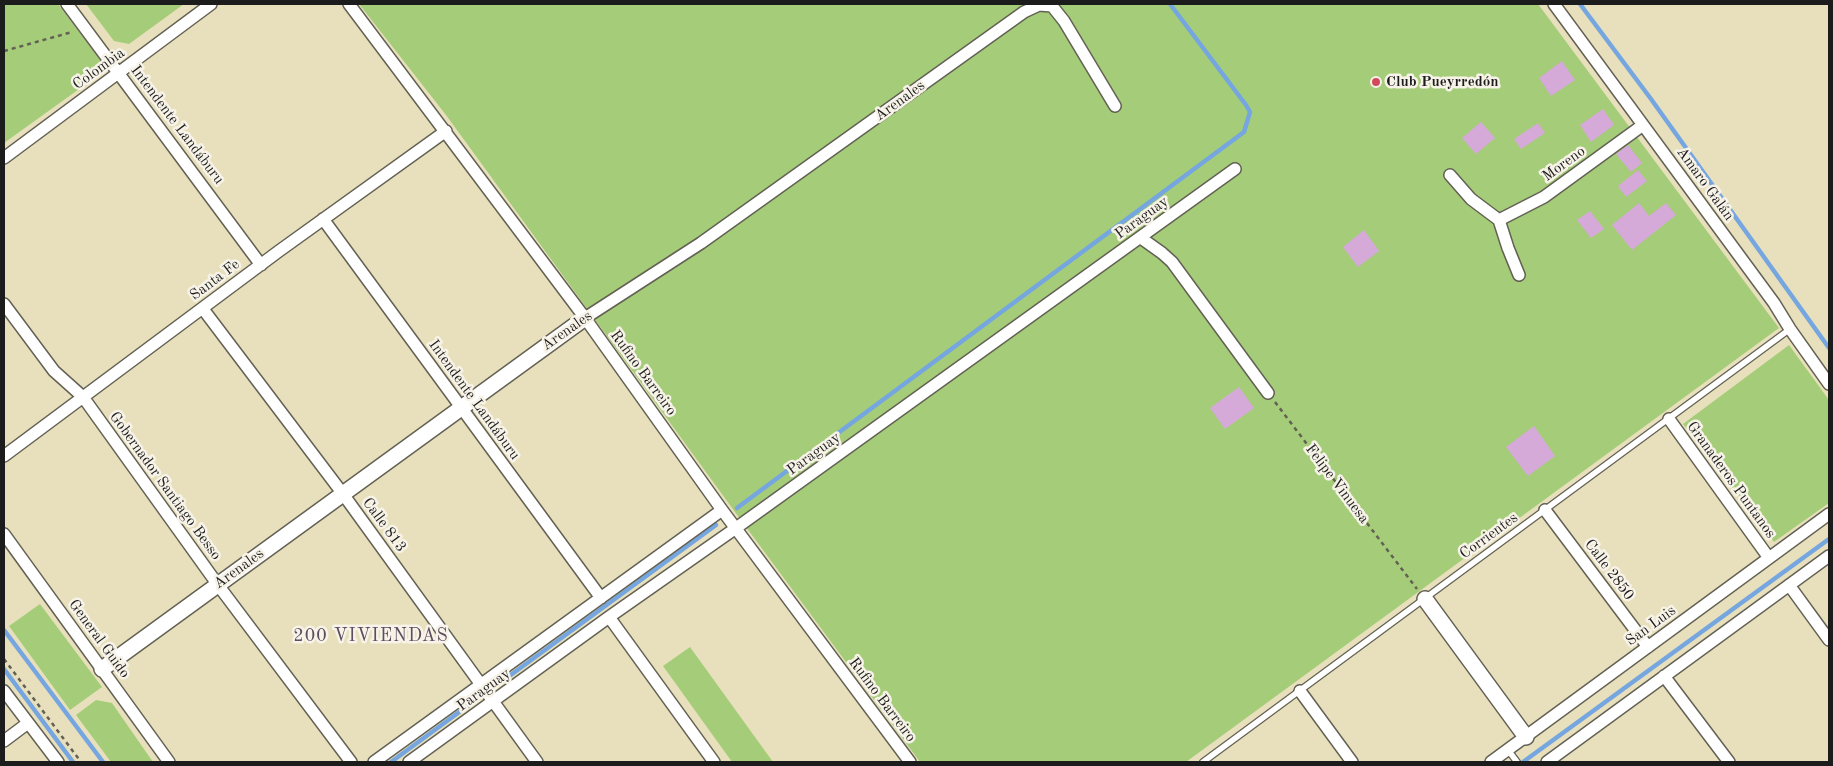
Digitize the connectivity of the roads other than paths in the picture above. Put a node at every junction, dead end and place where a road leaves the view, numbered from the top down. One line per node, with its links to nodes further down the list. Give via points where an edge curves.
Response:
1 (67, 4): 6 (street, Intendente Landáburu)
2 (212, 4): 6 (street, Colombia)
3 (349, 4): 9 (street, Rufino Barreiro)
4 (1554, 4): 8 (street, Amaro Galán)
5 (1039, 5): 7 (street, via 1052,6 1064,21); 20 (street, Arenales, via 1024,12 701,243)
6 (119, 72): 10 (street, Colombia); 16 (street, Intendente Landáburu)
7 (1115, 106)
8 (1642, 125): 14 (street, Moreno, via 1544,197); 21 (street, Amaro Galán)
9 (446, 131): 13 (street, Santa Fe); 20 (street, Rufino Barreiro)
10 (4, 158)
11 (1235, 169): 15 (street, Paraguay)
12 (1450, 175): 14 (street, via 1471,199)
13 (323, 220): 16 (street, Santa Fe); 25 (street, Intendente Landáburu)
14 (1500, 220): 17 (street)
15 (1142, 238): 23 (street, via 1172,262); 32 (street, Paraguay)
16 (262, 264): 19 (street, Santa Fe)
17 (1519, 275)
18 (4, 304): 24 (street, Gobernador Santiago Besso, via 54,371)
19 (203, 309): 24 (street, Santa Fe); 28 (street, Calle 813)
20 (585, 318): 25 (street, Arenales); 29 (street, Rufino Barreiro)
21 (1790, 329): 22 (street, Amaro Galán); 26 (lane, Corrientes)
22 (1829, 384)
23 (1268, 393)
24 (83, 397): 27 (street, Santa Fe); 36 (street, Gobernador Santiago Besso)
25 (461, 408): 28 (street, Arenales); 38 (street, Intendente Landáburu)
26 (1669, 419): 30 (lane, Corrientes); 35 (street, Granaderos Puntanos)
27 (4, 456)
28 (343, 494): 36 (street, Arenales); 45 (street, Calle 813)
29 (722, 510): 32 (street, Rufino Barreiro); 38 (street, Paraguay)
30 (1546, 510): 39 (lane, Corrientes); 42 (street, Calle 2850)
31 (1829, 514): 35 (street, San Luis)
32 (736, 528): 40 (street, Paraguay); 60 (street, Rufino Barreiro)
33 (4, 534): 43 (street, General Guido)
34 (1829, 556): 37 (street)
35 (1769, 558): 42 (street, San Luis)
36 (218, 585): 43 (street, Arenales); 55 (street, Gobernador Santiago Besso)
37 (1789, 585): 41 (street); 44 (street)
38 (601, 598): 45 (street, Paraguay)
39 (1425, 599): 47 (lane, Corrientes); 50 (street)
40 (609, 617): 48 (street, Paraguay); 59 (street)
41 (1829, 640)
42 (1648, 647): 50 (street, San Luis)
43 (102, 669): 54 (street, General Guido)
44 (1664, 676): 65 (street); 66 (street)
45 (481, 684): 48 (street, Calle 813); 56 (street, Paraguay)
46 (4, 690): 49 (street)
47 (1300, 691): 61 (lane, Corrientes); 62 (street)
48 (494, 701): 57 (street, Paraguay); 58 (street, Calle 813)
49 (28, 723): 51 (street); 53 (street)
50 (1526, 737): 52 (street, San Luis)
51 (4, 741)
52 (1508, 750): 63 (street, San Luis); 64 (lane)
53 (58, 762)
54 (169, 762)
55 (351, 762)
56 (374, 762)
57 (409, 762)
58 (537, 762)
59 (714, 762)
60 (910, 762)
61 (1203, 762)
62 (1352, 762)
63 (1491, 762)
64 (1517, 762)
65 (1547, 762)
66 (1729, 762)

